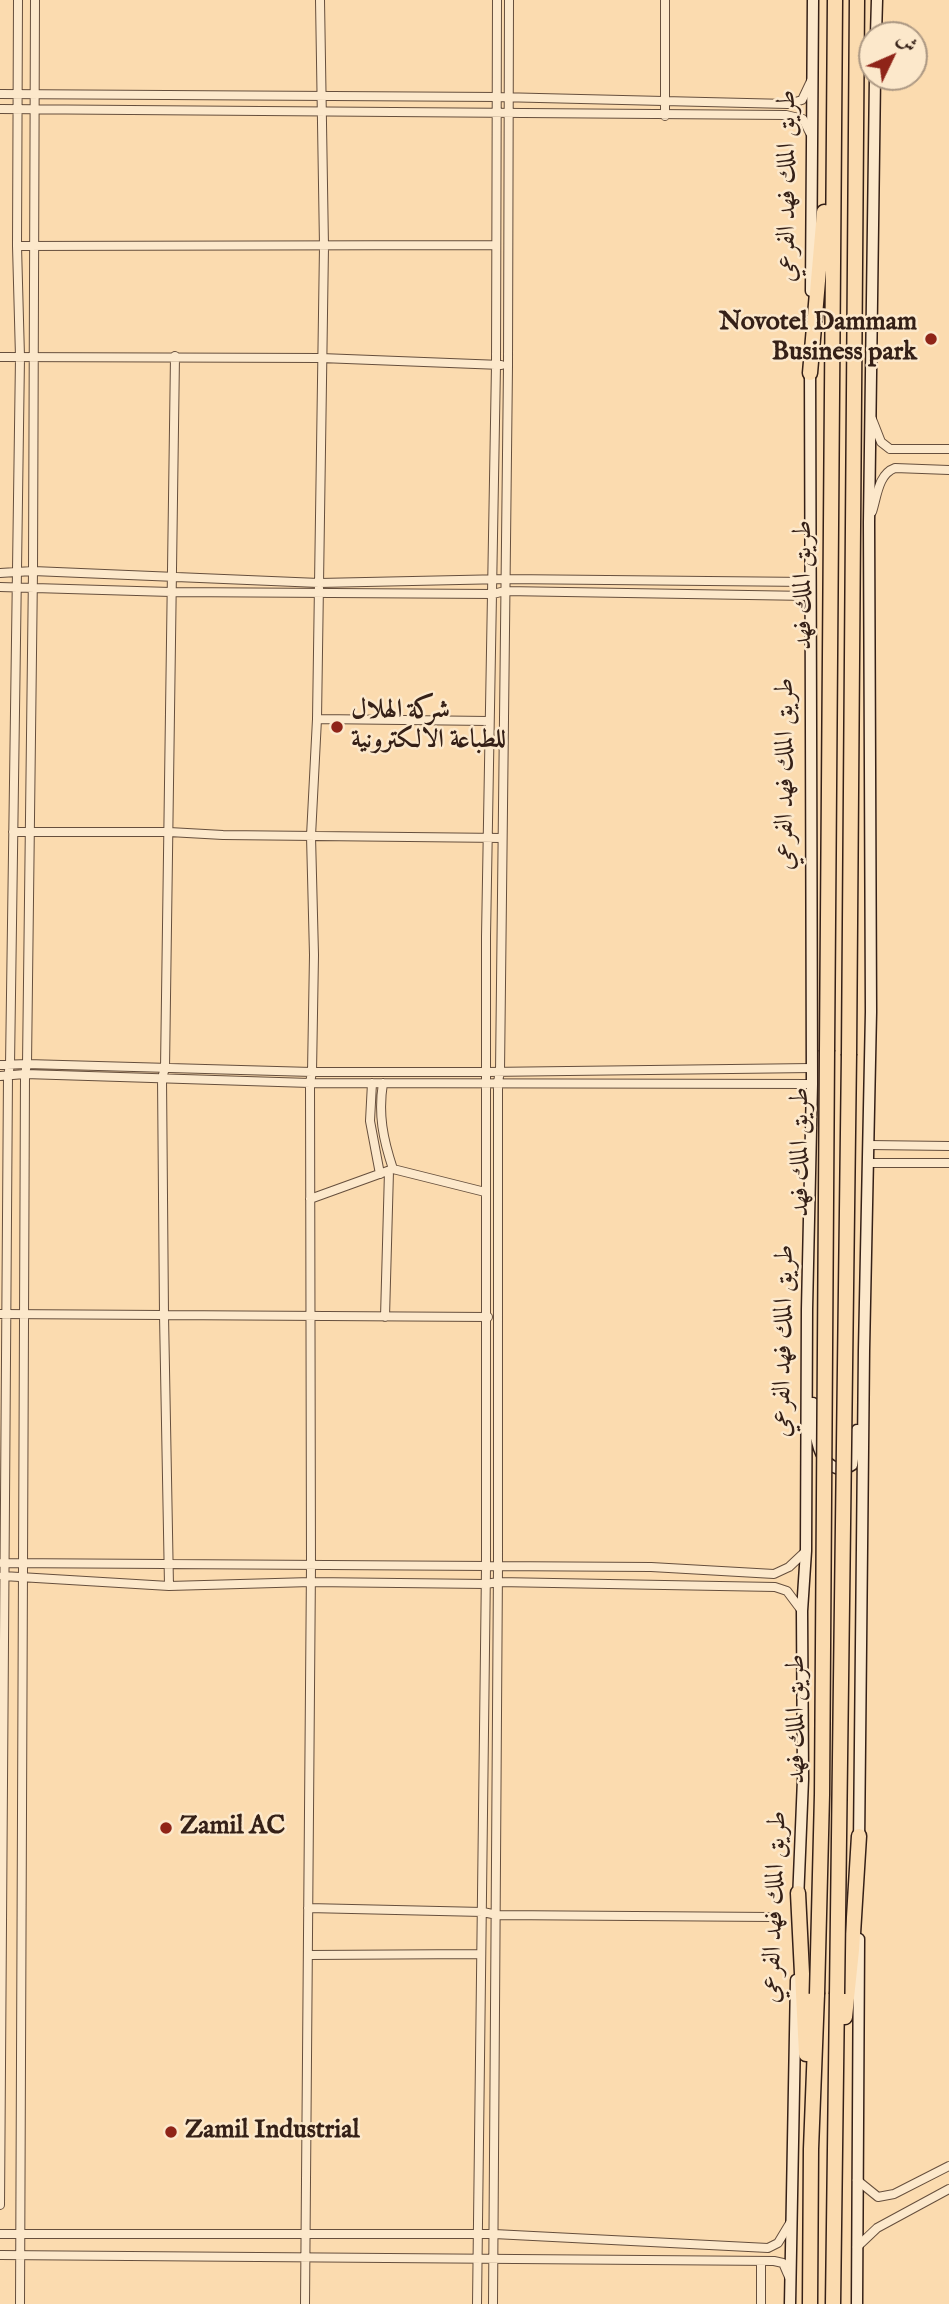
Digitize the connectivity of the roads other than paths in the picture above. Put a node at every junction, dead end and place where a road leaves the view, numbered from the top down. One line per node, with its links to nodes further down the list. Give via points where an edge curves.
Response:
1 (18, 0): 12 (street)
2 (35, 0): 13 (street)
3 (320, 0): 19 (street)
4 (497, 0): 20 (street)
5 (509, 0): 22 (street)
6 (665, 0): 23 (street)
7 (813, 0): 14 (main road, طريق الملك فهد الفرعي)
8 (835, 0): 30 (highway, طريق الملك فهد)
9 (857, 0): 142 (highway, طريق الملك فهد, bridge)
10 (877, 0): 11 (main road)
11 (876, 21)
12 (18, 53): 13 (street); 17 (street)
13 (35, 54): 18 (street)
14 (813, 75): 23 (street, via 802,100 788,104); 32 (main road, طريق الملك فهد الفرعي)
15 (875, 91): 45 (main road)
16 (0, 94): 17 (street)
17 (18, 94): 18 (street); 25 (street)
18 (35, 95): 19 (street); 26 (street)
19 (321, 96): 21 (street); 27 (street)
20 (498, 97): 21 (street); 22 (street); 29 (street)
21 (433, 98): 28 (street)
22 (508, 99): 23 (street); 29 (street)
23 (665, 100): 31 (street)
24 (0, 109): 25 (street)
25 (18, 109): 26 (street); 34 (street)
26 (35, 110): 27 (street); 35 (street)
27 (322, 110): 28 (street); 36 (street)
28 (439, 113): 29 (street)
29 (503, 113): 31 (street); 33 (street); 43 (street)
30 (833, 113): 44 (highway); 143 (highway, طريق الملك فهد, bridge, via 822,1781)
31 (665, 116): 32 (street, via 786,115 803,120)
32 (812, 135): 44 (main road, طريق الملك فهد الفرعي)
33 (495, 245): 36 (street); 42 (street)
34 (17, 246): 35 (street); 40 (street)
35 (34, 246): 36 (street); 37 (street)
36 (324, 246): 41 (street)
37 (34, 356): 38 (street); 40 (street); 49 (street)
38 (175, 356): 41 (street); 53 (street)
39 (0, 357): 40 (street)
40 (20, 358): 51 (street)
41 (321, 358): 42 (street); 59 (street)
42 (496, 365): 43 (street); 54 (street)
43 (508, 366): 55 (street)
44 (810, 373): 58 (main road, طريق الملك فهد الفرعي)
45 (871, 416): 46 (street, via 881,442 890,449); 48 (main road)
46 (949, 449)
47 (949, 470): 48 (street, via 888,471)
48 (869, 522): 96 (main road)
49 (33, 572): 51 (street); 52 (street); 62 (street)
50 (0, 573): 51 (street)
51 (17, 573): 61 (street)
52 (156, 576): 53 (street); 63 (street)
53 (171, 577): 57 (street); 63 (street)
54 (491, 579): 55 (street); 59 (street); 66 (street)
55 (506, 579): 56 (street); 64 (street)
56 (665, 580): 58 (street); 67 (street)
57 (307, 582): 59 (street); 65 (street)
58 (809, 582): 68 (main road, طريق الملك فهد الفرعي)
59 (319, 583): 65 (street)
60 (0, 587): 61 (street)
61 (17, 587): 62 (street); 71 (street)
62 (33, 588): 63 (street); 73 (street)
63 (171, 592): 65 (street); 72 (street)
64 (505, 592): 66 (street); 67 (street); 76 (street)
65 (319, 593): 66 (street); 69 (street)
66 (493, 594): 70 (street)
67 (664, 594): 68 (street)
68 (810, 596): 81 (main road, طريق الملك فهد الفرعي)
69 (317, 719): 70 (street); 74 (street)
70 (489, 721): 75 (street)
71 (13, 832): 73 (street); 79 (street)
72 (169, 832): 73 (street); 74 (street); 80 (street)
73 (30, 833): 77 (street)
74 (311, 836): 75 (street); 84 (street)
75 (488, 838): 76 (street); 85 (street)
76 (502, 838): 83 (street)
77 (27, 1064): 79 (street); 80 (street); 86 (street)
78 (0, 1065): 79 (street)
79 (10, 1065): 87 (street)
80 (165, 1068): 84 (street); 88 (street)
81 (812, 1068): 82 (street); 95 (main road, طريق الملك فهد الفرعي)
82 (644, 1070): 83 (street); 90 (street)
83 (500, 1071): 85 (street); 89 (street)
84 (312, 1072): 85 (street); 91 (street)
85 (488, 1072): 94 (street)
86 (25, 1074): 87 (street); 88 (street); 105 (street)
87 (4, 1076): 104 (street)
88 (162, 1078): 91 (street); 106 (street)
89 (498, 1082): 90 (street); 94 (street); 108 (street)
90 (643, 1082): 95 (street)
91 (310, 1083): 92 (street); 102 (street)
92 (372, 1083): 93 (street); 100 (street, via 370,1121)
93 (383, 1083): 94 (street); 100 (street, via 380,1104)
94 (485, 1083): 101 (street)
95 (812, 1084): 103 (main road, طريق الملك فهد الفرعي)
96 (869, 1145): 97 (street); 98 (main road)
97 (949, 1146)
98 (867, 1163): 99 (street); 111 (main road)
99 (949, 1163)
100 (387, 1171): 101 (street); 102 (street); 109 (street)
101 (485, 1192): 110 (street)
102 (310, 1199): 107 (street)
103 (807, 1309): 111 (main road, via 818,1450 828,1465 843,1471 855,1457); 112 (main road, طريق الملك فهد الفرعي)
104 (4, 1314): 105 (street); 113 (street)
105 (24, 1314): 106 (street); 114 (street)
106 (164, 1315): 107 (street); 115 (street)
107 (311, 1316): 109 (street); 116 (street)
108 (498, 1316): 110 (street); 118 (street)
109 (385, 1317): 110 (street)
110 (486, 1317): 119 (street)
111 (863, 1350): 130 (main road)
112 (806, 1551): 120 (street, via 774,1574); 129 (main road, طريق الملك فهد الفرعي)
113 (3, 1563): 114 (street); 121 (street)
114 (21, 1563): 115 (street); 122 (street)
115 (169, 1564): 116 (street); 128 (street)
116 (311, 1565): 117 (street); 123 (street)
117 (408, 1566): 119 (street); 125 (street)
118 (498, 1566): 119 (street); 120 (street); 124 (street)
119 (486, 1567): 127 (street)
120 (651, 1567): 126 (street)
121 (3, 1576): 122 (street); 133 (street)
122 (22, 1576): 128 (street); 132 (street)
123 (311, 1582): 125 (street); 128 (street); 134 (street)
124 (498, 1582): 126 (street); 127 (street); 136 (street)
125 (408, 1583): 127 (street)
126 (650, 1583): 129 (street, via 775,1587 787,1591)
127 (486, 1584): 135 (street)
128 (169, 1586)
129 (802, 1611): 131 (main road, طريق الملك فهد الفرعي)
130 (859, 1836): 142 (highway); 145 (main road)
131 (798, 1893): 143 (highway); 148 (main road, طريق الملك فهد الفرعي)
132 (21, 1894): 133 (street); 139 (street)
133 (1, 1895): 138 (street)
134 (308, 1908): 135 (street); 141 (street)
135 (483, 1912): 136 (street); 140 (street)
136 (497, 1915): 137 (street); 152 (street)
137 (772, 1916)
138 (1, 1918): 139 (street); 147 (street)
139 (21, 1918): 150 (street)
140 (481, 1954): 141 (street); 151 (street)
141 (308, 1955): 153 (street)
142 (836, 2102): 169 (highway, طريق الملك فهد)
143 (811, 2150): 168 (highway, طريق الملك فهد)
144 (949, 2165): 145 (street, via 878,2197)
145 (857, 2180): 154 (main road)
146 (949, 2189): 154 (street, via 877,2228)
147 (0, 2205)
148 (790, 2223): 152 (street, via 778,2243 768,2248); 161 (main road, طريق الملك فهد الفرعي)
149 (0, 2234): 150 (street)
150 (20, 2234): 153 (street); 156 (street)
151 (478, 2234): 152 (street); 153 (street); 158 (street)
152 (494, 2234): 159 (street)
153 (305, 2235): 157 (street)
154 (857, 2247): 170 (main road)
155 (0, 2255): 156 (street)
156 (20, 2256): 157 (street); 162 (street)
157 (305, 2257): 158 (street); 163 (street)
158 (478, 2257): 159 (street); 164 (street)
159 (494, 2257): 160 (street); 165 (street)
160 (761, 2262): 161 (street, via 783,2263); 166 (street)
161 (790, 2278): 167 (main road, طريق الملك فهد الفرعي)
162 (20, 2304)
163 (304, 2304)
164 (477, 2304)
165 (493, 2304)
166 (761, 2304)
167 (790, 2304)
168 (810, 2304)
169 (833, 2304)
170 (857, 2304)

